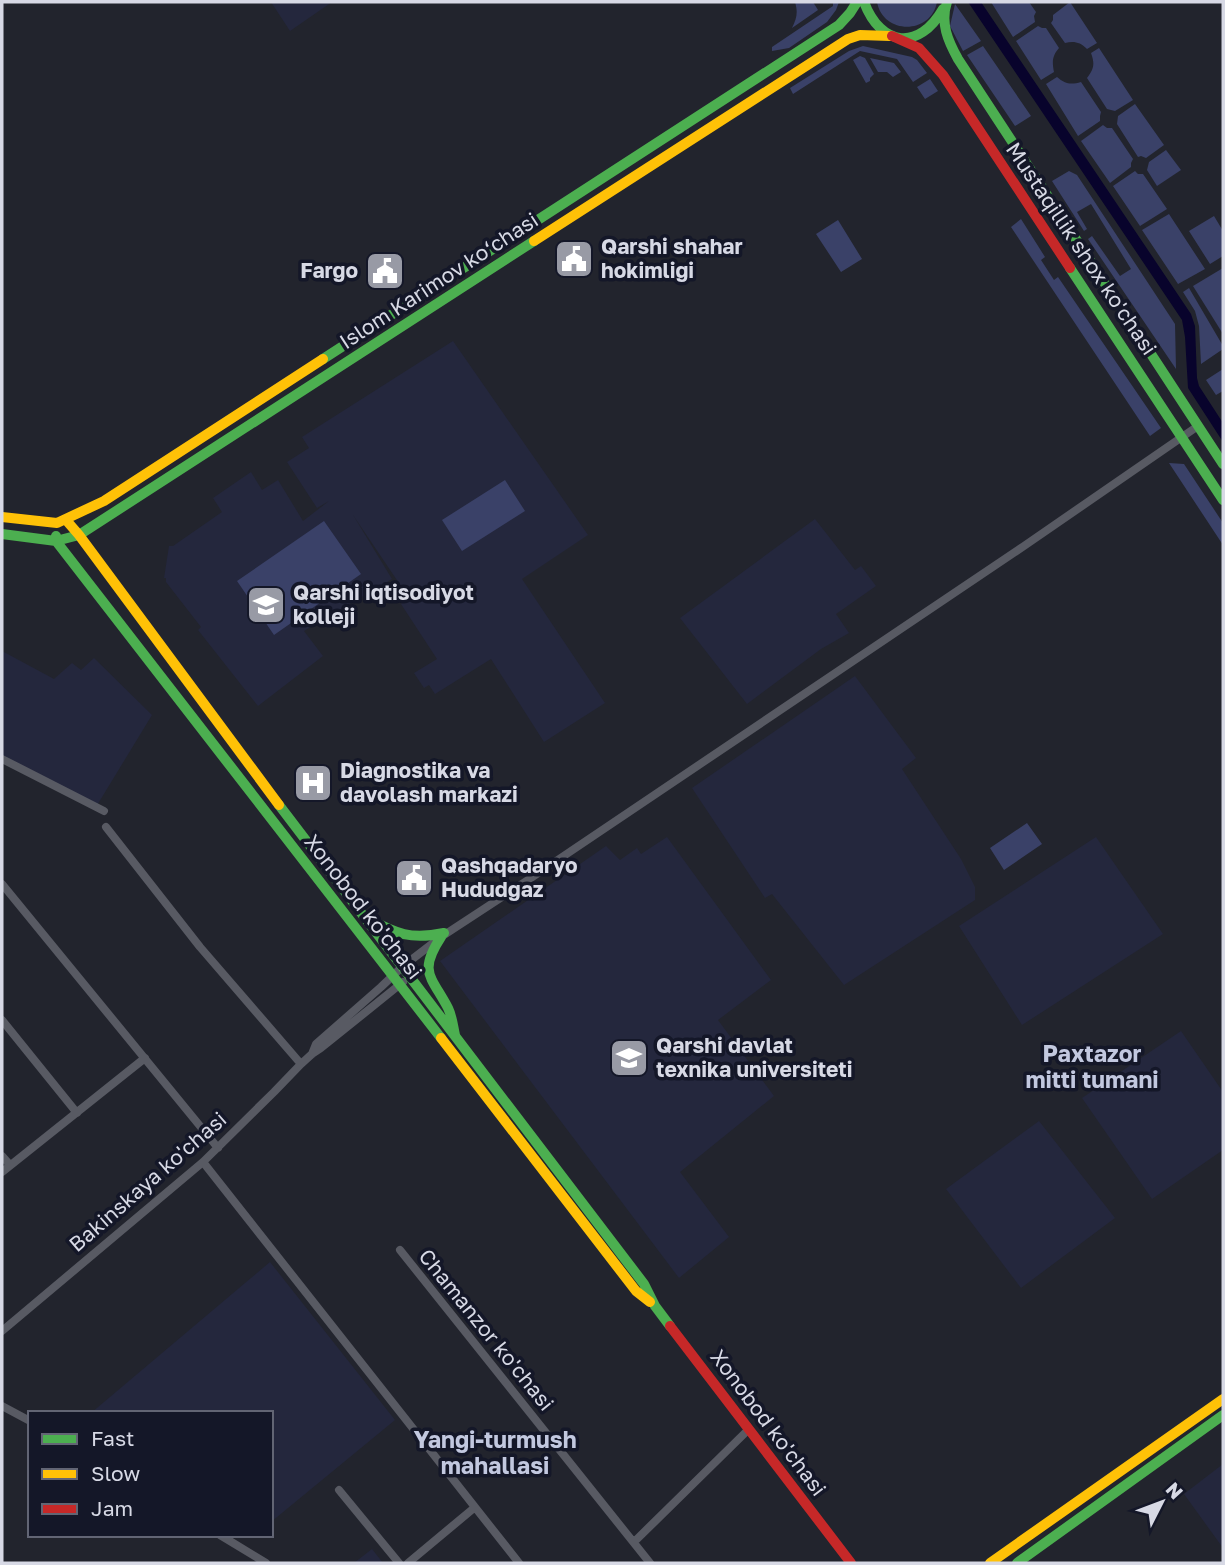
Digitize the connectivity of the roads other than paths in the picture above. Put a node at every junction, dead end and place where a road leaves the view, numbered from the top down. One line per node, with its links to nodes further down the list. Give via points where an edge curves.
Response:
1 (857, 2): 10 (main road, Islom Karimov ko‘chasi, via 839,24 795,53 104,501)
2 (864, 2): 4 (main road, via 872,22)
3 (945, 5): 4 (main road, Islom Karimov ko‘chasi, via 928,31 904,38); 5 (main road, Mustaqillik shox ko'chasi, via 945,32 958,59)
4 (892, 36): 6 (main road, Mustaqillik shox ko'chasi, via 919,48 943,75); 12 (main road, Islom Karimov ko‘chasi, via 848,39)
5 (1198, 426): 6 (street); 7 (main road, Mustaqillik shox ko'chasi)
6 (1183, 436): 8 (main road, Mustaqillik shox ko'chasi); 19 (street)
7 (1223, 464)
8 (1223, 500)
9 (2, 517): 10 (main road)
10 (62, 521): 12 (main road, Xonobod ko'chasi); 13 (main road)
11 (2, 534): 13 (main road, Islom Karimov ko‘chasi)
12 (79, 535): 13 (main road, Islom Karimov ko‘chasi); 18 (main road, Xonobod ko'chasi)
13 (56, 541): 22 (main road, Xonobod ko'chasi)
14 (2, 759): 15 (street)
15 (104, 811)
16 (106, 827): 26 (street)
17 (2, 884): 25 (street)
18 (362, 915): 19 (main road, via 408,937); 20 (main road, Xonobod ko'chasi)
19 (443, 935): 20 (street); 24 (main road, via 430,954 428,971 449,1010)
20 (402, 967): 21 (main road, Xonobod ko'chasi); 22 (street)
21 (410, 977): 22 (street, Bakinskaya ko'chasi); 24 (main road, Xonobod ko'chasi)
22 (396, 981): 26 (street, Bakinskaya ko'chasi, via 316,1044); 34 (main road, Xonobod ko'chasi, via 636,1291)
23 (2, 1020): 27 (street)
24 (455, 1038): 34 (main road, Xonobod ko'chasi, via 644,1284)
25 (145, 1058): 27 (street); 28 (street)
26 (300, 1064): 28 (street, Bakinskaya ko'chasi)
27 (77, 1112): 31 (street)
28 (218, 1148): 30 (street, Bakinskaya ko'chasi)
29 (2, 1156): 31 (street)
30 (203, 1162): 35 (street, Bakinskaya ko'chasi); 44 (street)
31 (10, 1166): 32 (street)
32 (2, 1172)
33 (400, 1250): 46 (street, Chamanzor ko'chasi)
34 (655, 1306): 40 (main road, Xonobod ko'chasi)
35 (2, 1331)
36 (1223, 1399): 42 (main road)
37 (2, 1406): 39 (street)
38 (1223, 1415): 43 (main road)
39 (28, 1420)
40 (748, 1430): 46 (street); 52 (main road, Xonobod ko'chasi)
41 (339, 1489): 48 (street)
42 (1090, 1494): 43 (main road); 53 (main road)
43 (1098, 1504): 54 (main road)
44 (474, 1508): 49 (street); 50 (street)
45 (223, 1537): 47 (street)
46 (634, 1542): 51 (street, Chamanzor ko'chasi)
47 (266, 1563)
48 (400, 1563)
49 (408, 1563)
50 (519, 1563)
51 (650, 1563)
52 (851, 1563)
53 (990, 1563)
54 (1017, 1563)

